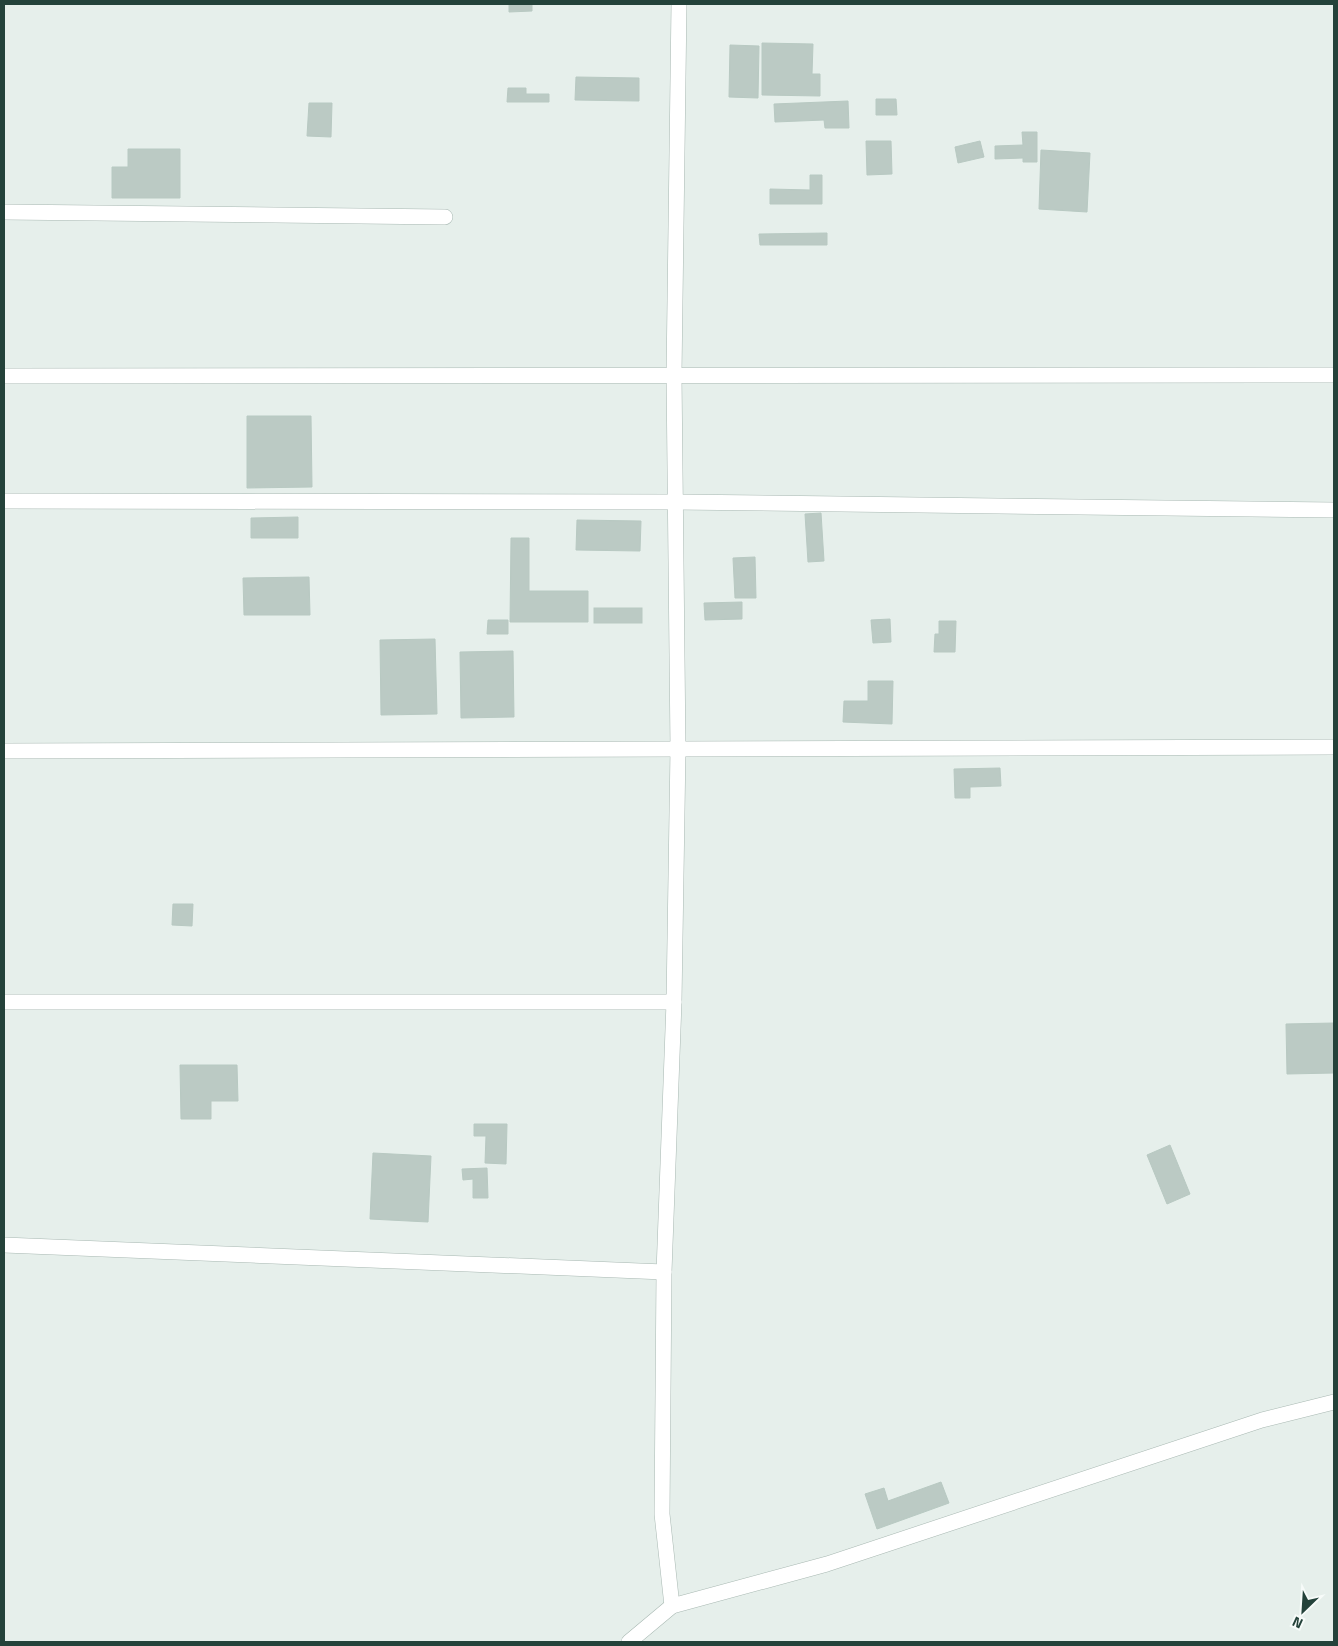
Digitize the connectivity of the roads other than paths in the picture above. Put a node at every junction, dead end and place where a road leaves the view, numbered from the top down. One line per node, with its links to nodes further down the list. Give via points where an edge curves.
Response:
1 (679, 4): 4 (street)
2 (4, 212): 3 (street)
3 (445, 217)
4 (674, 374): 5 (street); 6 (street); 8 (street)
5 (1334, 375)
6 (4, 376)
7 (4, 501): 8 (street)
8 (675, 502): 9 (street); 11 (street)
9 (1334, 510)
10 (1334, 747): 11 (street)
11 (678, 749): 12 (street); 14 (street)
12 (4, 750)
13 (4, 1002): 14 (street)
14 (674, 1002): 16 (street)
15 (4, 1245): 16 (street)
16 (664, 1272): 18 (street, via 662,1514)
17 (1334, 1402): 18 (street, via 1262,1420 827,1564)
18 (672, 1606): 19 (street)
19 (629, 1642)

